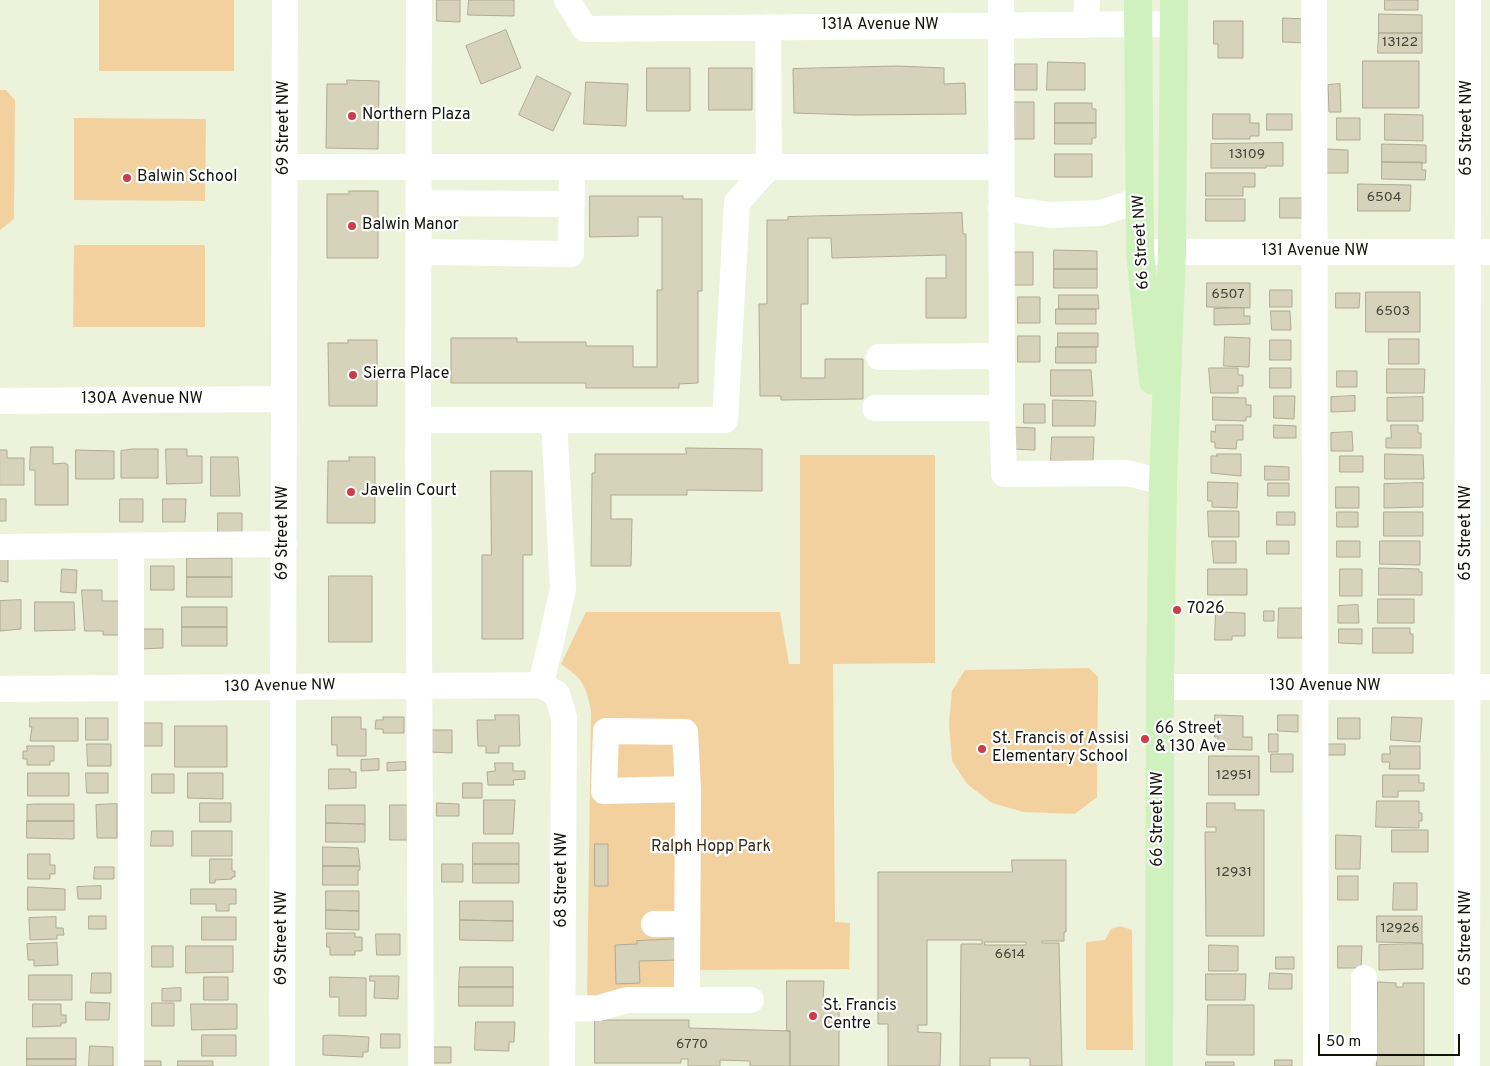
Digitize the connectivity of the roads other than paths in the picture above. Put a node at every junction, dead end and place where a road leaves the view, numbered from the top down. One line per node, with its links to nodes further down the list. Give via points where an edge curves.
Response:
1 (284, 0): 11 (street, 69 Street NW)
2 (419, 0): 12 (street)
3 (567, 0): 10 (street, 131A Avenue NW, via 585,29)
4 (1314, 0): 23 (street)
5 (1468, 0): 24 (street, 65 Street NW)
6 (1086, 12): 7 (street, 131A Avenue NW); 9 (street, 131A Avenue NW)
7 (1138, 12): 8 (street, 131A Avenue NW); 16 (main road, 66 Street NW)
8 (1174, 12): 22 (main road, 66 Street NW)
9 (1000, 13): 10 (street, 131A Avenue NW); 15 (street)
10 (768, 27): 14 (street)
11 (285, 167): 12 (street); 27 (street, 69 Street NW)
12 (419, 167): 13 (street); 17 (street)
13 (572, 167): 14 (street); 18 (street)
14 (770, 167): 15 (street); 32 (street, via 737,202 725,420)
15 (1001, 167): 19 (street)
16 (1140, 200): 19 (street, via 1100,213 1050,215); 21 (main road, 66 Street NW)
17 (419, 203): 18 (street); 20 (street)
18 (572, 204): 20 (street, via 571,254)
19 (1001, 208): 25 (street)
20 (420, 252): 31 (street)
21 (1140, 252): 22 (street, 131 Avenue NW); 33 (main road, 66 Street NW)
22 (1172, 252): 23 (street, 131 Avenue NW); 33 (main road, 66 Street NW)
23 (1314, 252): 24 (street, 131 Avenue NW); 40 (street)
24 (1479, 252): 41 (street, 65 Street NW)
25 (1002, 356): 26 (street); 30 (street)
26 (879, 357)
27 (283, 399): 28 (street, 130A Avenue NW); 34 (street, 69 Street NW)
28 (0, 401)
29 (875, 408): 30 (street)
30 (1002, 408): 33 (street, via 1004,474 1127,474)
31 (418, 420): 32 (street); 38 (street)
32 (554, 420): 44 (street, via 562,589)
33 (1163, 482): 39 (main road, 66 Street NW)
34 (284, 544): 35 (street); 37 (street, 69 Street NW)
35 (131, 546): 36 (street); 42 (street)
36 (0, 547)
37 (284, 686): 38 (street, 130 Avenue NW); 42 (street, 130 Avenue NW); 54 (street, 69 Street NW)
38 (419, 686): 44 (street, 130 Avenue NW); 55 (street)
39 (1160, 687): 40 (street, 130 Avenue NW); 57 (main road, 66 Street NW)
40 (1314, 687): 41 (street, 130 Avenue NW); 52 (street)
41 (1478, 687): 58 (street, 65 Street NW)
42 (131, 688): 43 (street, 130 Avenue NW); 53 (street)
43 (0, 689)
44 (549, 690): 51 (street, 68 Street NW, via 564,717)
45 (688, 789): 47 (street)
46 (654, 924): 47 (street)
47 (687, 924): 49 (street)
48 (1364, 978): 52 (street, via 1364,1057)
49 (687, 1000): 50 (street); 51 (street, via 627,1000 599,1008)
50 (751, 1000)
51 (563, 1009): 56 (street, 68 Street NW)
52 (1316, 1062)
53 (131, 1066)
54 (282, 1066)
55 (422, 1066)
56 (562, 1066)
57 (1159, 1066)
58 (1467, 1066)

